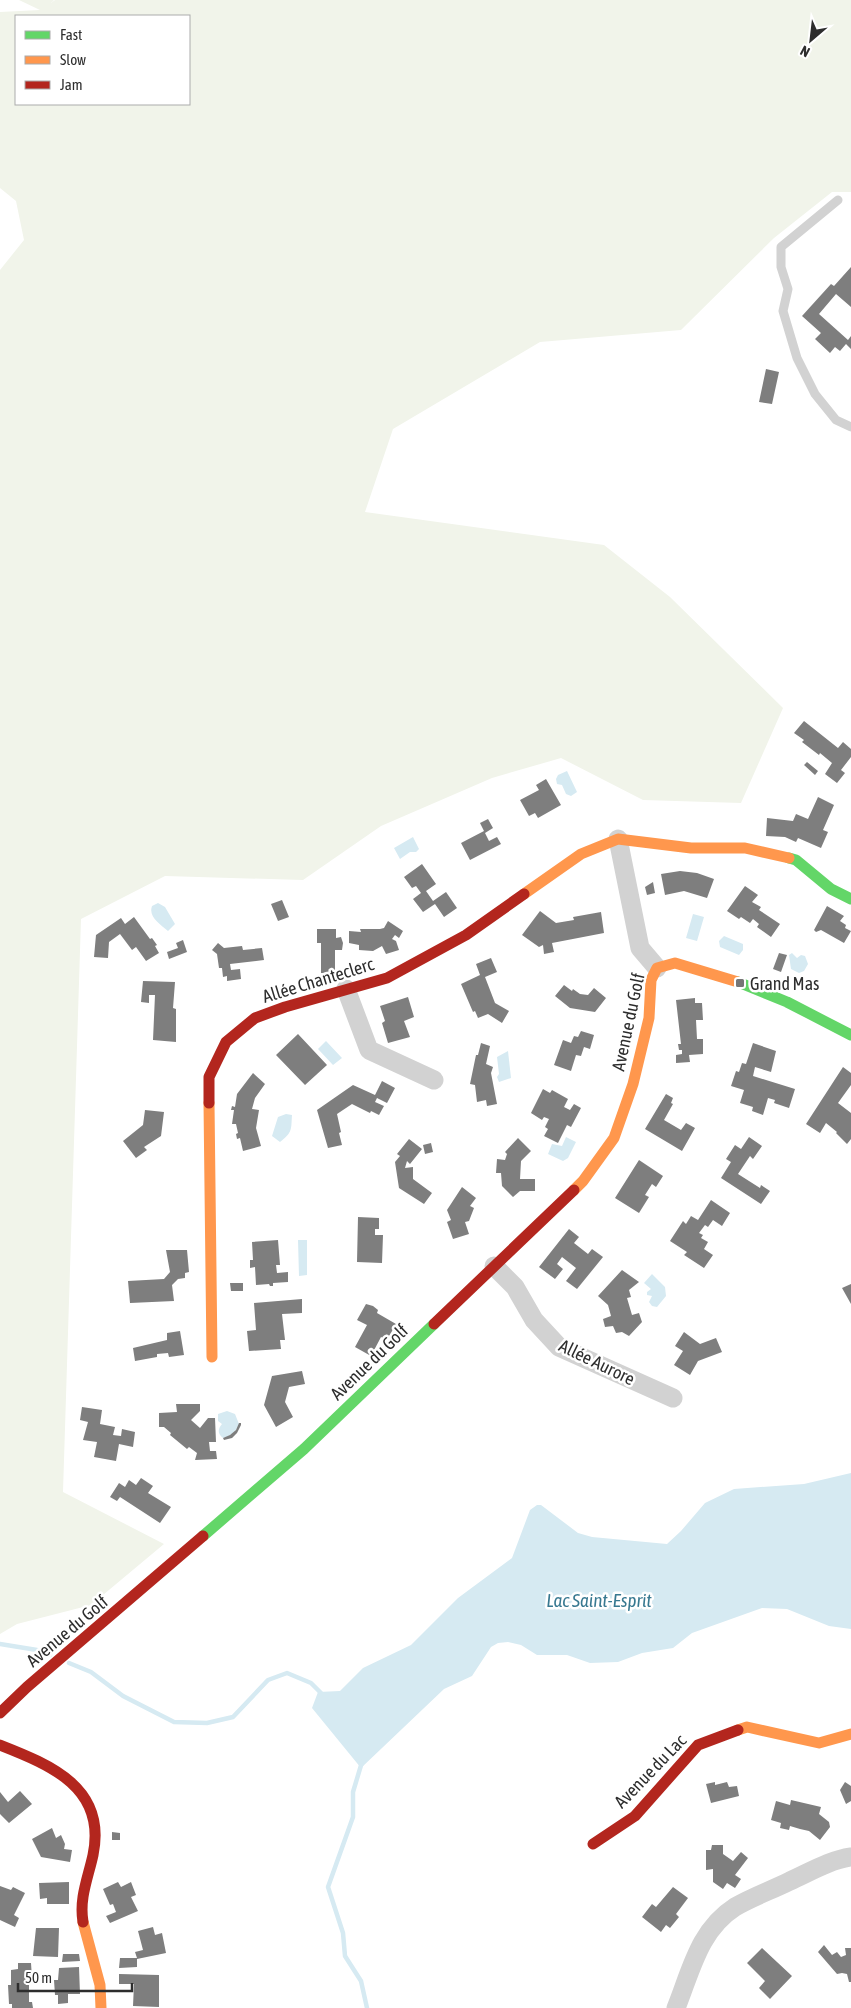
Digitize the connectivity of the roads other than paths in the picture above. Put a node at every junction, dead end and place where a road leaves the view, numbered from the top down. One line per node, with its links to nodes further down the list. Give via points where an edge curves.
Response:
1 (838, 200): 2 (lane, via 781,247 781,267 788,289 782,311 797,358 815,394 836,420)
2 (851, 427)
3 (618, 839): 4 (street, via 691,848 745,848 796,860 832,889); 5 (street, via 640,948); 6 (street, Allée Chanteclerc, via 581,854 458,939 387,978)
4 (851, 899)
5 (657, 968): 7 (street, via 674,963 740,983 787,1002); 9 (street, Avenue du Golf, via 650,980 649,1018 633,1084 614,1138 583,1181)
6 (346, 989): 8 (street, via 369,1050); 10 (street, Allée Chanteclerc, via 255,1018 226,1042 209,1077)
7 (851, 1035)
8 (434, 1080)
9 (494, 1266): 11 (street, Allée Aurore, via 514,1287 534,1320 559,1347); 12 (street, Avenue du Golf, via 304,1449)
10 (212, 1357)
11 (673, 1398)
12 (0, 1713)
13 (851, 1734): 15 (street, Avenue du Lac, via 819,1743 747,1727 698,1744 634,1816)
14 (0, 1745): 17 (street, via 34,1758 71,1779 87,1799 95,1824 94,1849 82,1914)
15 (593, 1844)
16 (851, 1857): 18 (street, via 832,1862 771,1890 720,1918 698,1951)
17 (101, 2008)
18 (676, 2008)

